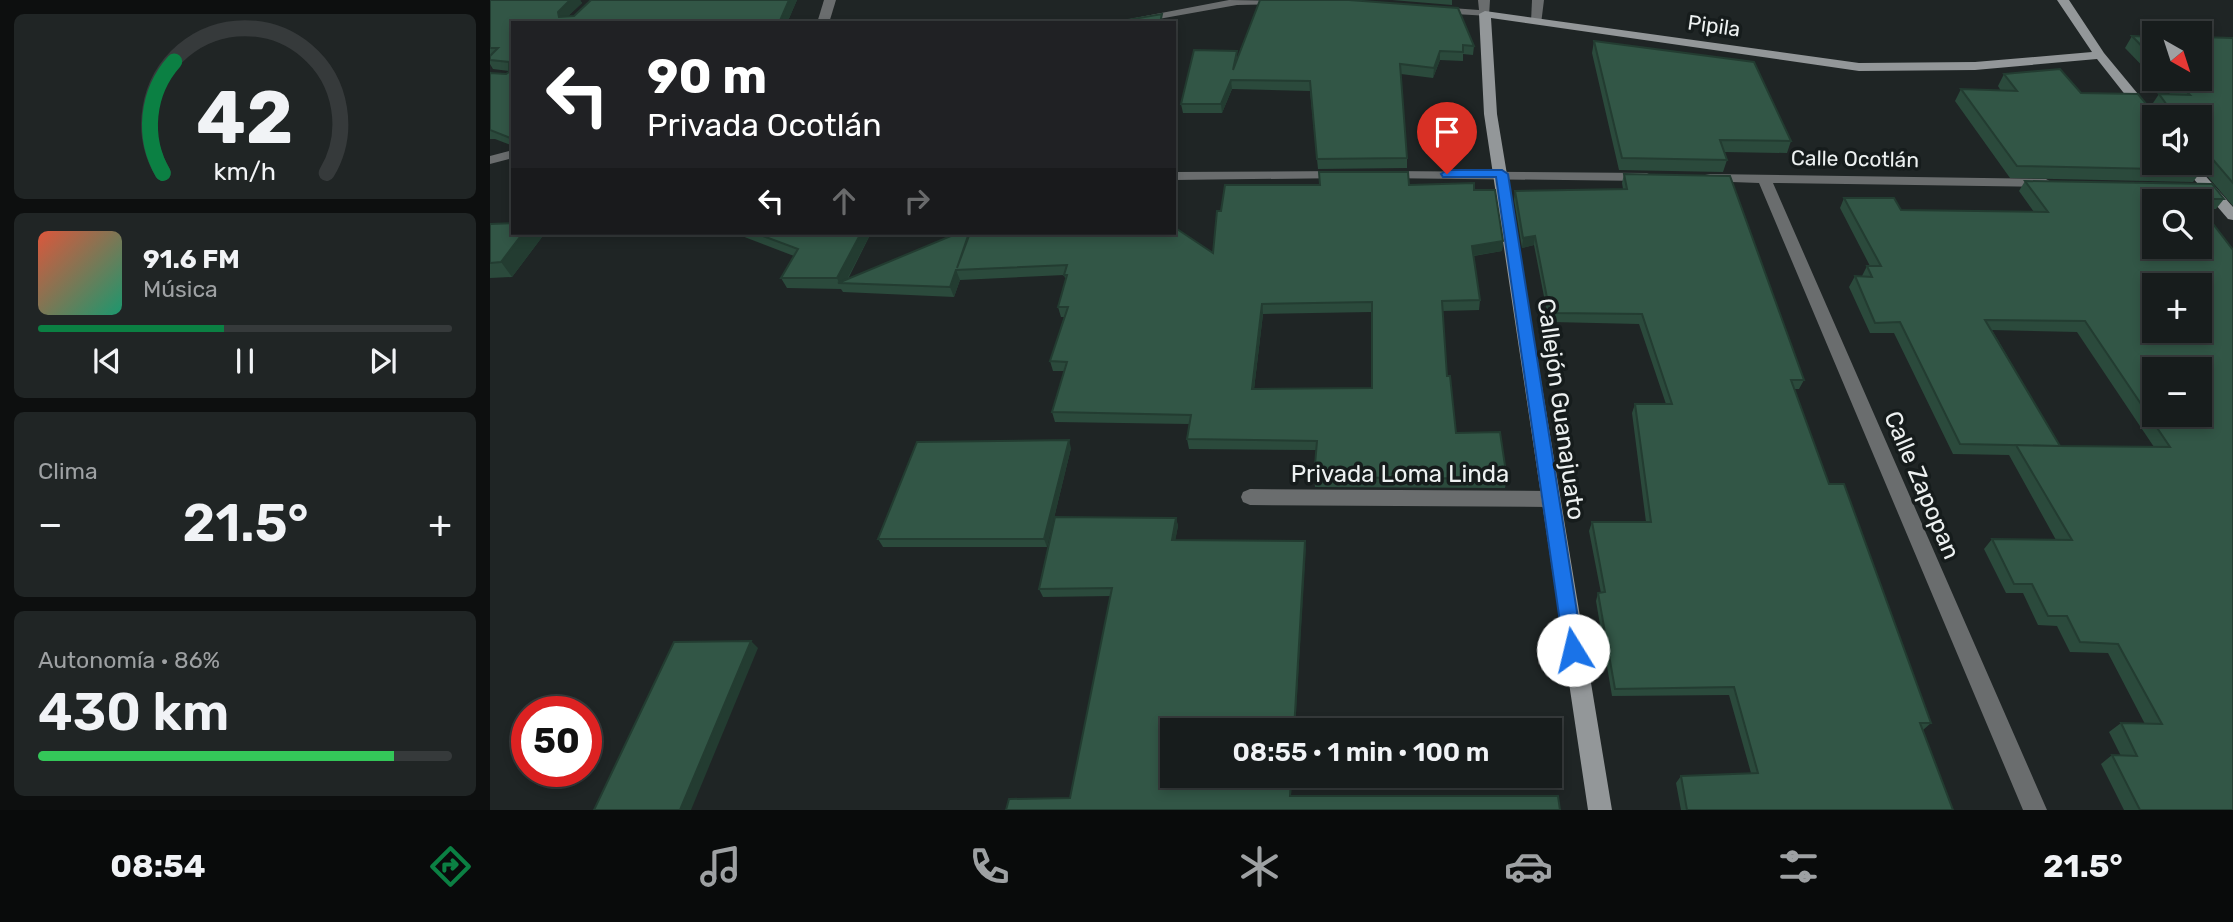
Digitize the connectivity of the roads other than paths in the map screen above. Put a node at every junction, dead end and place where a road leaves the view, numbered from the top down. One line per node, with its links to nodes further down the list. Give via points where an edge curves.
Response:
1 (831, 0): 9 (street)
2 (1484, 0): 8 (street)
3 (1538, 0): 11 (street)
4 (2063, 0): 12 (main road)
5 (1292, 1): 6 (street)
6 (1189, 4): 10 (street)
7 (1430, 9): 8 (street, Pipila)
8 (1485, 14): 11 (main road, Pipila); 16 (main road, Callejón Guanajuato, via 1485,75 1491,131)
9 (824, 21)
10 (1123, 21)
11 (1537, 22): 12 (main road, Pipila, via 1858,67 1975,66)
12 (2100, 55): 13 (main road)
13 (2142, 107)
14 (511, 155): 15 (street)
15 (490, 160)
16 (1502, 174): 18 (street); 19 (street); 25 (main road, Callejón Guanajuato)
17 (2194, 175): 23 (main road, via 2200,187)
18 (1176, 176)
19 (1667, 177)
20 (1695, 178): 21 (street, Calle Ocotlán)
21 (1764, 179): 22 (street, Calle Ocotlán); 27 (street, Calle Zapopan)
22 (2055, 184)
23 (2233, 216)
24 (1250, 497): 25 (street, Privada Loma Linda)
25 (1550, 499): 26 (main road, Callejón Guanajuato)
26 (1600, 810)
27 (2035, 810)

